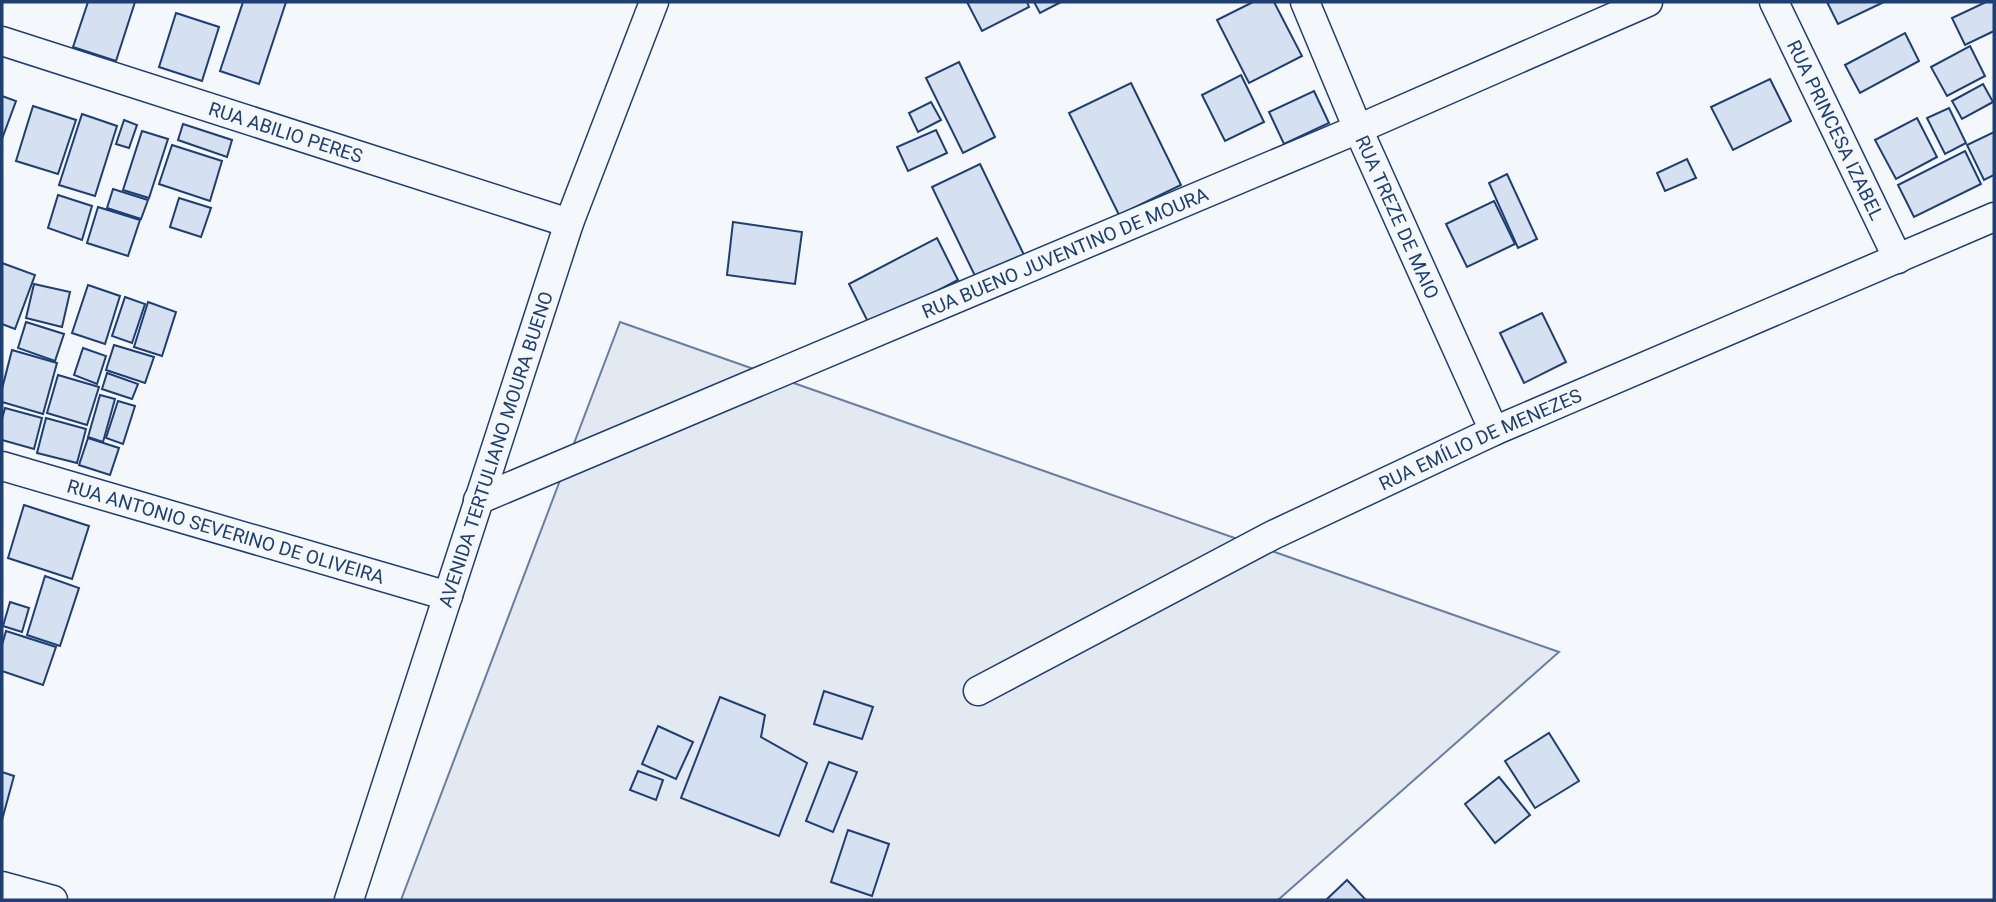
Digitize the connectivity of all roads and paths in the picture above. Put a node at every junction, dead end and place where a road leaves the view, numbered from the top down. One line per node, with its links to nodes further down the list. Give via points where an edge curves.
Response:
1 (654, 2): 8 (street, AVENIDA TERTULIANO MOURA BUENO)
2 (1305, 2): 6 (street, RUA TREZE DE MAIO)
3 (1648, 2): 6 (street, RUA BUENO JUVENTINO DE MOURA)
4 (1774, 2): 9 (street, RUA PRINCESA IZABEL)
5 (2, 41): 8 (street, RUA ABILIO PERES)
6 (1358, 129): 10 (street, RUA TREZE DE MAIO); 12 (street, RUA BUENO JUVENTINO DE MOURA)
7 (1994, 217): 9 (street, RUA EMÍLIO DE MENEZES)
8 (569, 223): 12 (street, AVENIDA TERTULIANO MOURA BUENO)
9 (1898, 259): 10 (street, RUA EMÍLIO DE MENEZES)
10 (1494, 431): 14 (street, RUA EMÍLIO DE MENEZES, via 1273,534)
11 (2, 466): 13 (street, RUA ANTONIO SEVERINO DE OLIVEIRA)
12 (478, 500): 13 (street, AVENIDA TERTULIANO MOURA BUENO)
13 (448, 596): 17 (street, AVENIDA TERTULIANO MOURA BUENO)
14 (978, 691)
15 (2, 886): 16 (street)
16 (53, 900)
17 (349, 900)

